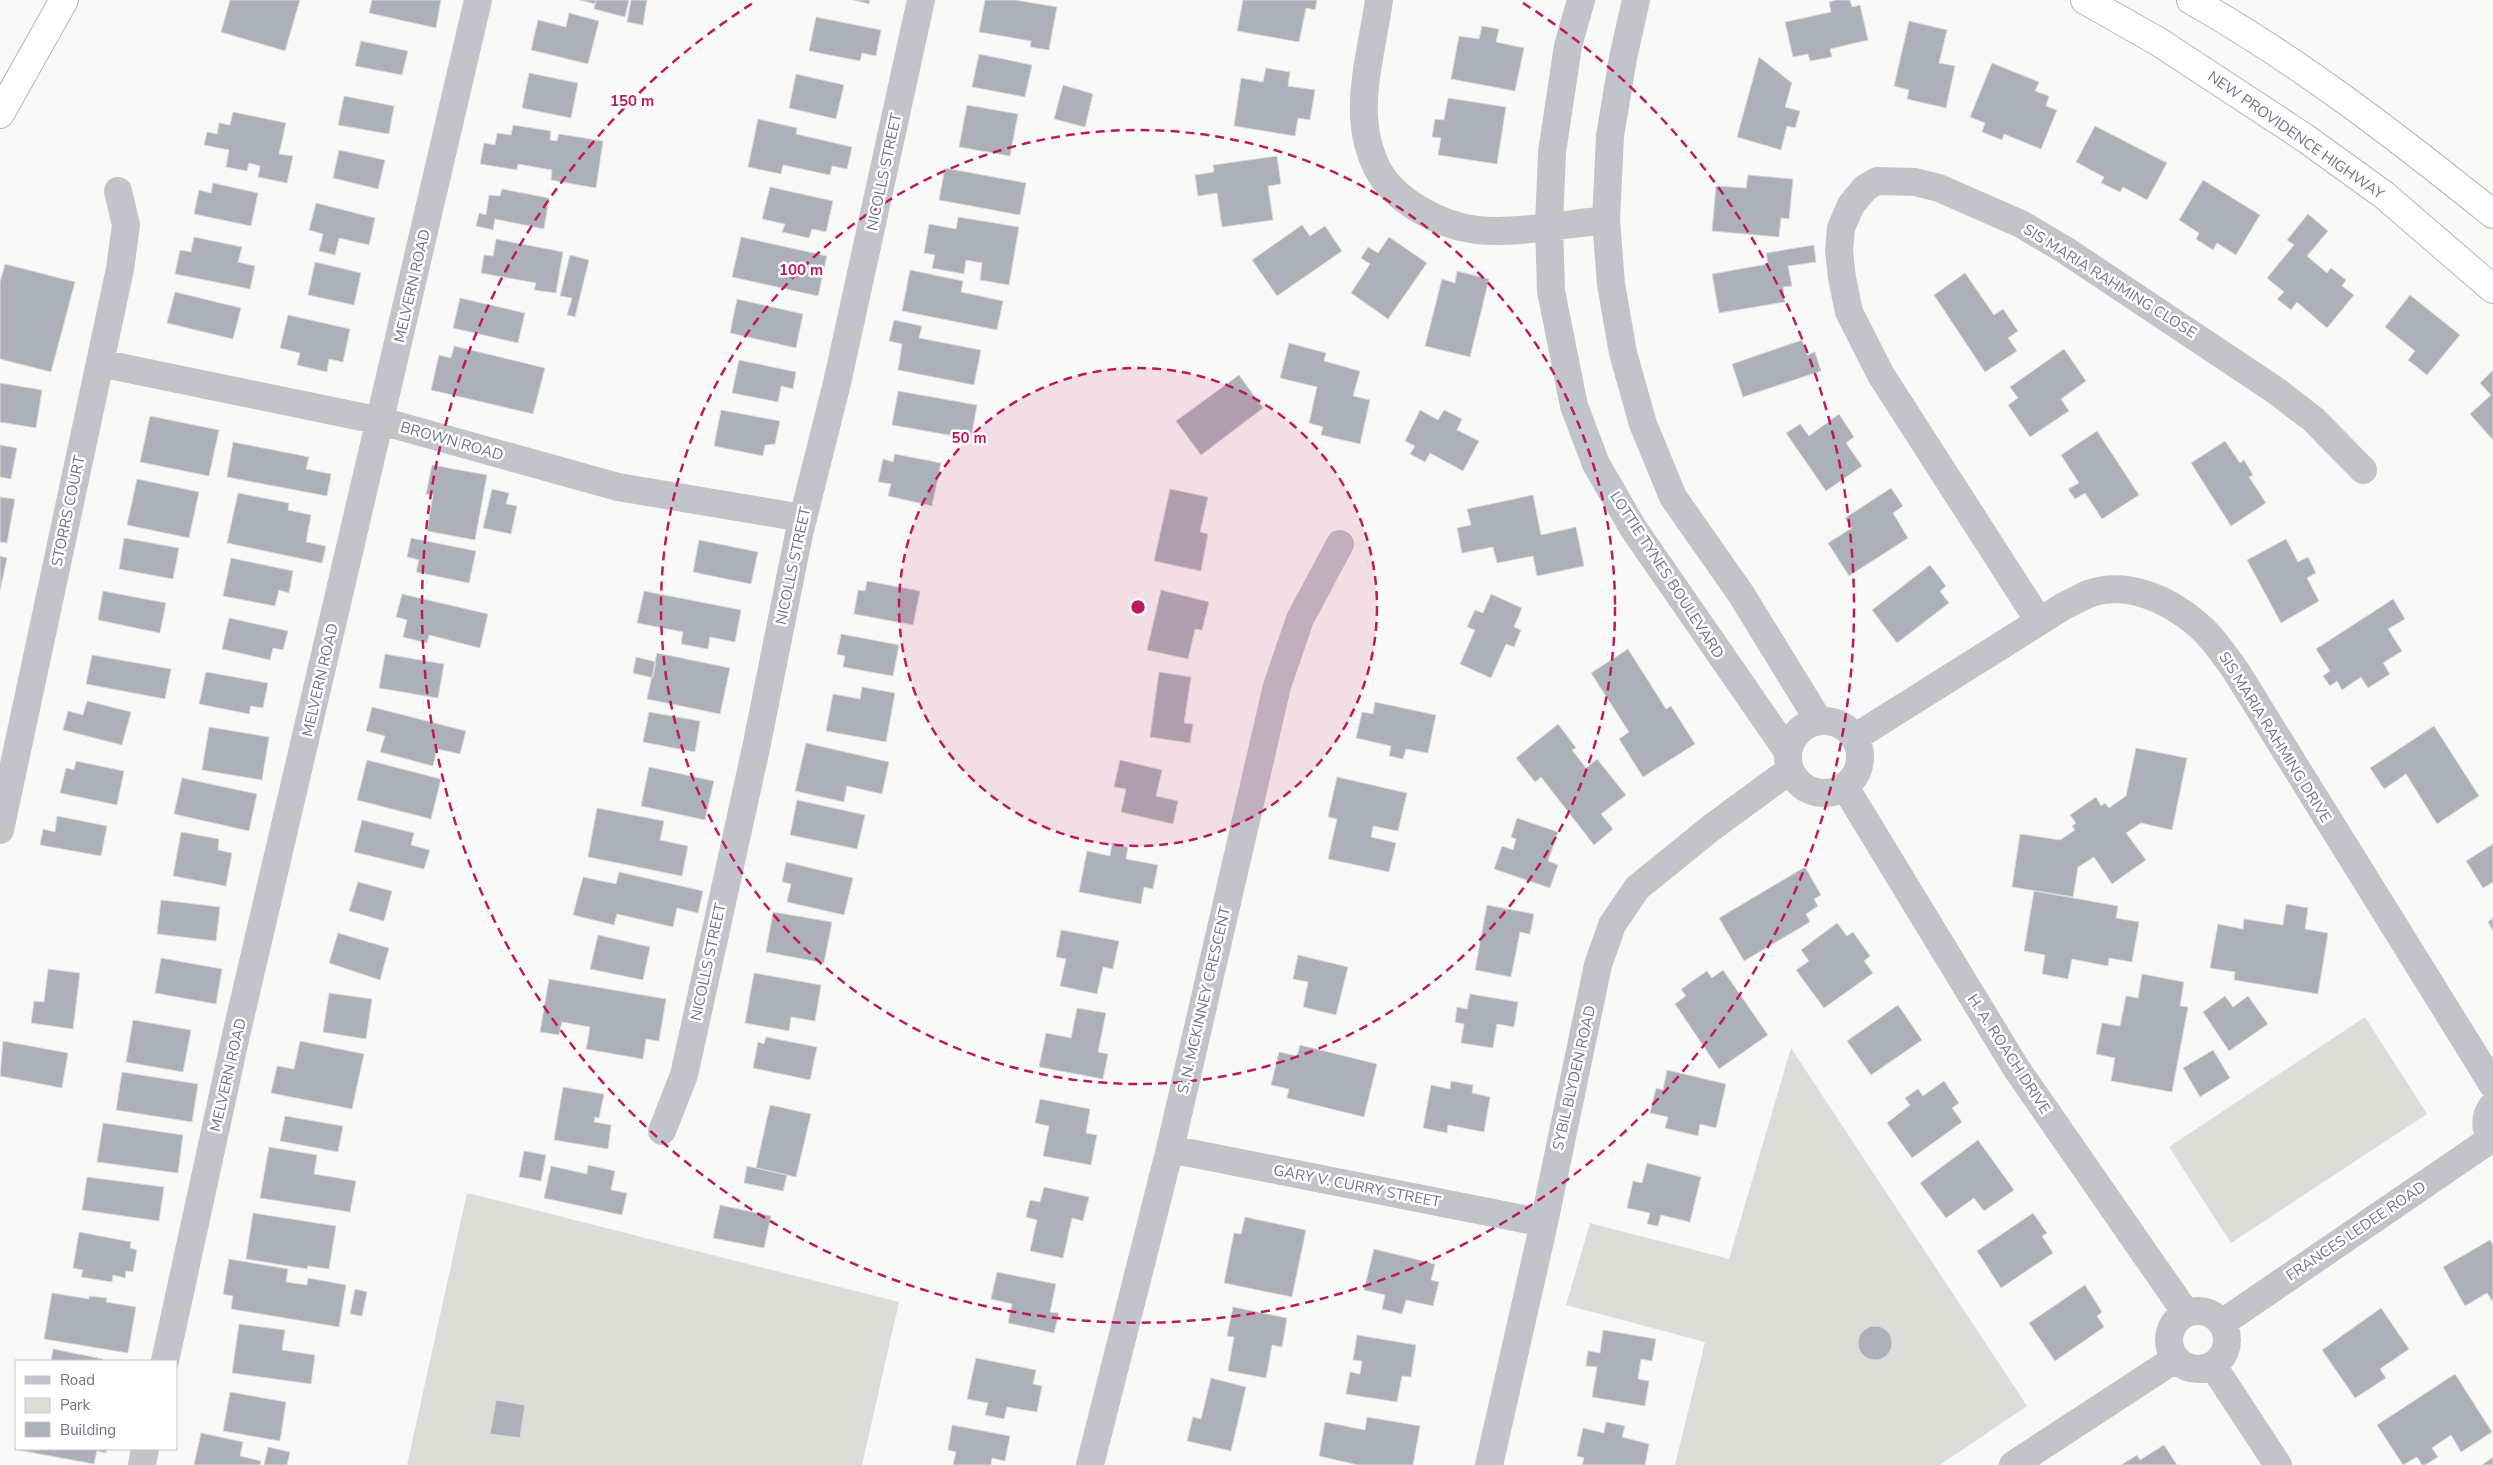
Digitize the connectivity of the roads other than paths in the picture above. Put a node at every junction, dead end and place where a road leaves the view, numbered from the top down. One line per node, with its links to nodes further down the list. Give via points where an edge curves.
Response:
1 (64, 0): 9 (highway)
2 (478, 0): 16 (street, MELVERN ROAD)
3 (921, 0): 18 (street, NICOLLS STREET, via 837,383)
4 (1379, 0): 13 (street, via 1364,114 1366,138 1377,168 1396,192 1421,210 1446,221 1476,230 1495,231)
5 (1581, 0): 13 (street, LOTTIE TYNES BOULEVARD, via 1568,46 1552,152)
6 (1636, 0): 12 (street, via 1610,136)
7 (2085, 0): 14 (highway, NEW PROVIDENCE HIGHWAY, via 2158,42 2305,138 2384,195)
8 (2192, 0): 11 (highway, via 2262,42 2393,134)
9 (0, 114)
10 (118, 191): 15 (street, STORRS COURT, via 126,225)
11 (2493, 214)
12 (1606, 220): 13 (street); 21 (street, via 1611,284 1623,353 1643,424 1673,497 1741,594)
13 (1549, 225): 23 (street, LOTTIE TYNES BOULEVARD, via 1551,291 1557,330 1574,406 1596,464 1633,528)
14 (2493, 289)
15 (100, 363): 16 (street, BROWN ROAD); 25 (street, STORRS COURT)
16 (381, 421): 18 (street, BROWN ROAD, via 618,487); 35 (street, MELVERN ROAD, via 236,1035)
17 (2363, 470): 20 (street, SIS MARIA RAHMING CLOSE, via 2314,420 2275,390 2142,299 2022,224 1939,188 1915,182 1877,181 1865,188 1850,205 1842,228 1839,251 1849,312 1881,375)
18 (803, 518): 28 (street, NICOLLS STREET, via 684,1075)
19 (1340, 544): 30 (street, S. N. MCKINNEY CRESCENT, via 1300,619 1277,686)
20 (2040, 621): 22 (street, SIS MARIA RAHMING DRIVE); 26 (street, SIS MARIA RAHMING DRIVE, via 2089,594 2114,590 2142,592 2162,600 2197,624 2236,671)
21 (1818, 721): 22 (street, via 1839,724); 23 (street, via 1804,727 1793,738)
22 (1854, 738): 24 (street, via 1859,764 1854,777)
23 (1789, 761): 24 (street, via 1795,780 1813,792 1835,792); 31 (street, SYBIL BLYDEN ROAD, via 1637,888 1612,925 1598,965)
24 (1844, 787): 32 (street, H. A. ROACH DRIVE, via 2016,1068)
25 (0, 830)
26 (2493, 1085)
27 (2493, 1105): 29 (street, via 2486,1120)
28 (662, 1131)
29 (2492, 1140): 33 (street, FRANCES LEDEE ROAD)
30 (1170, 1149): 31 (street, GARY V. CURRY STREET); 39 (street, S. N. MCKINNEY CRESCENT)
31 (1544, 1223): 40 (street, SYBIL BLYDEN ROAD)
32 (2186, 1313): 33 (street, via 2206,1311); 34 (street, via 2171,1328 2170,1349)
33 (2222, 1323): 36 (street, via 2228,1341)
34 (2175, 1359): 36 (street, via 2193,1369); 41 (street)
35 (165, 1360)
36 (2213, 1366): 42 (street)
37 (145, 1450): 38 (street)
38 (142, 1465)
39 (1090, 1465)
40 (1489, 1465)
41 (2013, 1465)
42 (2278, 1465)

